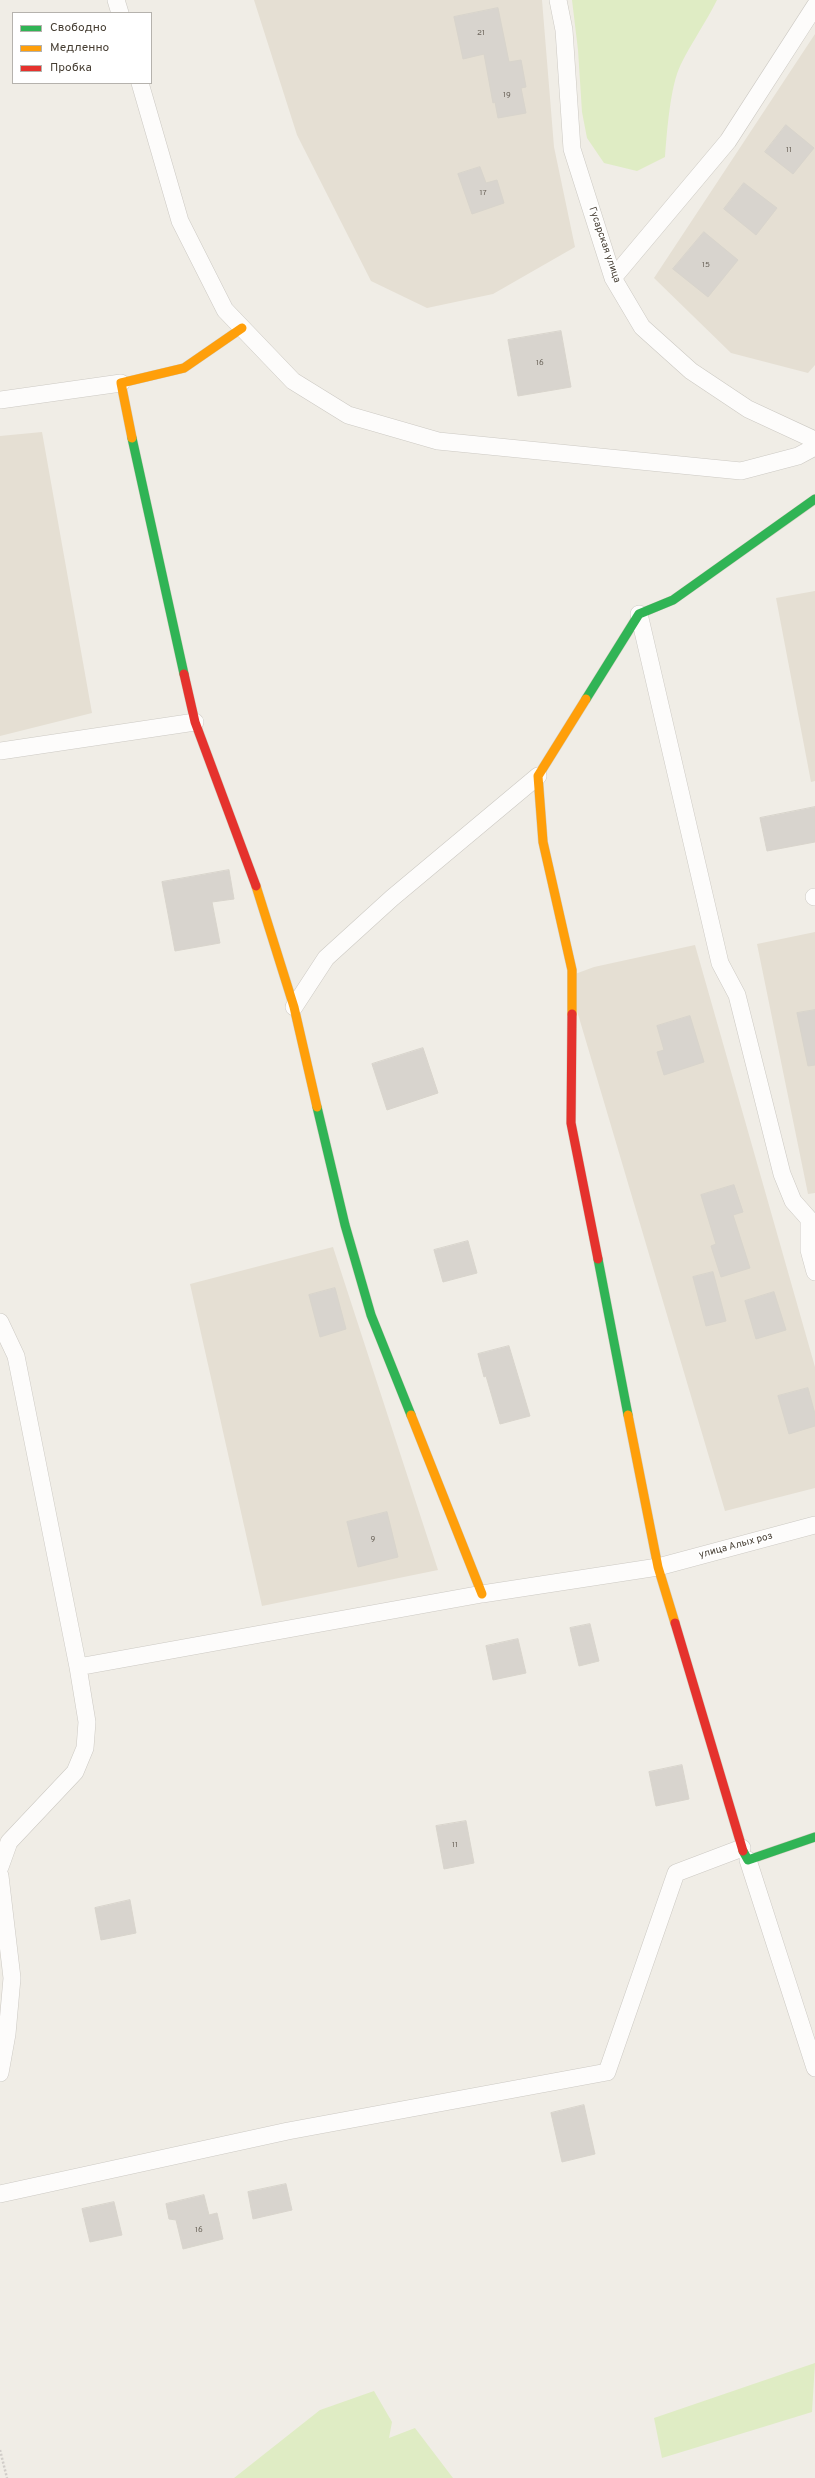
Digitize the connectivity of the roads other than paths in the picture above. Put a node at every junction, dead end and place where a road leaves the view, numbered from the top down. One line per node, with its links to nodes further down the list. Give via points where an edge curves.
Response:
1 (116, 0): 4 (street)
2 (558, 0): 6 (street, Гусарская улица, via 564,30 572,150)
3 (815, 6): 6 (street, via 728,141)
4 (120, 12)
5 (140, 84): 7 (street, via 180,221 225,310)
6 (613, 278): 10 (street, Гусарская улица, via 642,327 691,371 748,409)
7 (242, 328): 8 (street, via 184,368); 11 (street, via 293,382 348,415 438,441 741,471 798,456)
8 (121, 383): 9 (street); 14 (street)
9 (0, 400)
10 (815, 440)
11 (815, 447)
12 (815, 499): 13 (street, via 673,600)
13 (639, 614): 16 (street); 18 (street, via 720,963 738,995 782,1174 792,1201)
14 (195, 722): 15 (street); 17 (street, via 266,913)
15 (0, 751)
16 (538, 776): 17 (street, via 392,898 326,958); 22 (street, via 543,842 572,970 570,1123)
17 (294, 1007): 23 (street, via 346,1225 371,1315)
18 (812, 1218): 19 (street, via 809,1250)
19 (815, 1272)
20 (0, 1322): 24 (street, via 16,1356)
21 (815, 1525): 22 (street, улица Алых роз)
22 (658, 1567): 23 (street, улица Алых роз); 26 (street)
23 (482, 1594): 24 (street, улица Алых роз)
24 (78, 1667): 27 (street, via 87,1722 85,1748 75,1772 9,1842)
25 (815, 1837): 26 (street)
26 (745, 1854): 29 (street); 31 (street, via 676,1873 607,2072 288,2131)
27 (0, 1867)
28 (0, 1876): 30 (street, via 12,1978 8,2034)
29 (815, 2068)
30 (0, 2073)
31 (0, 2194)

